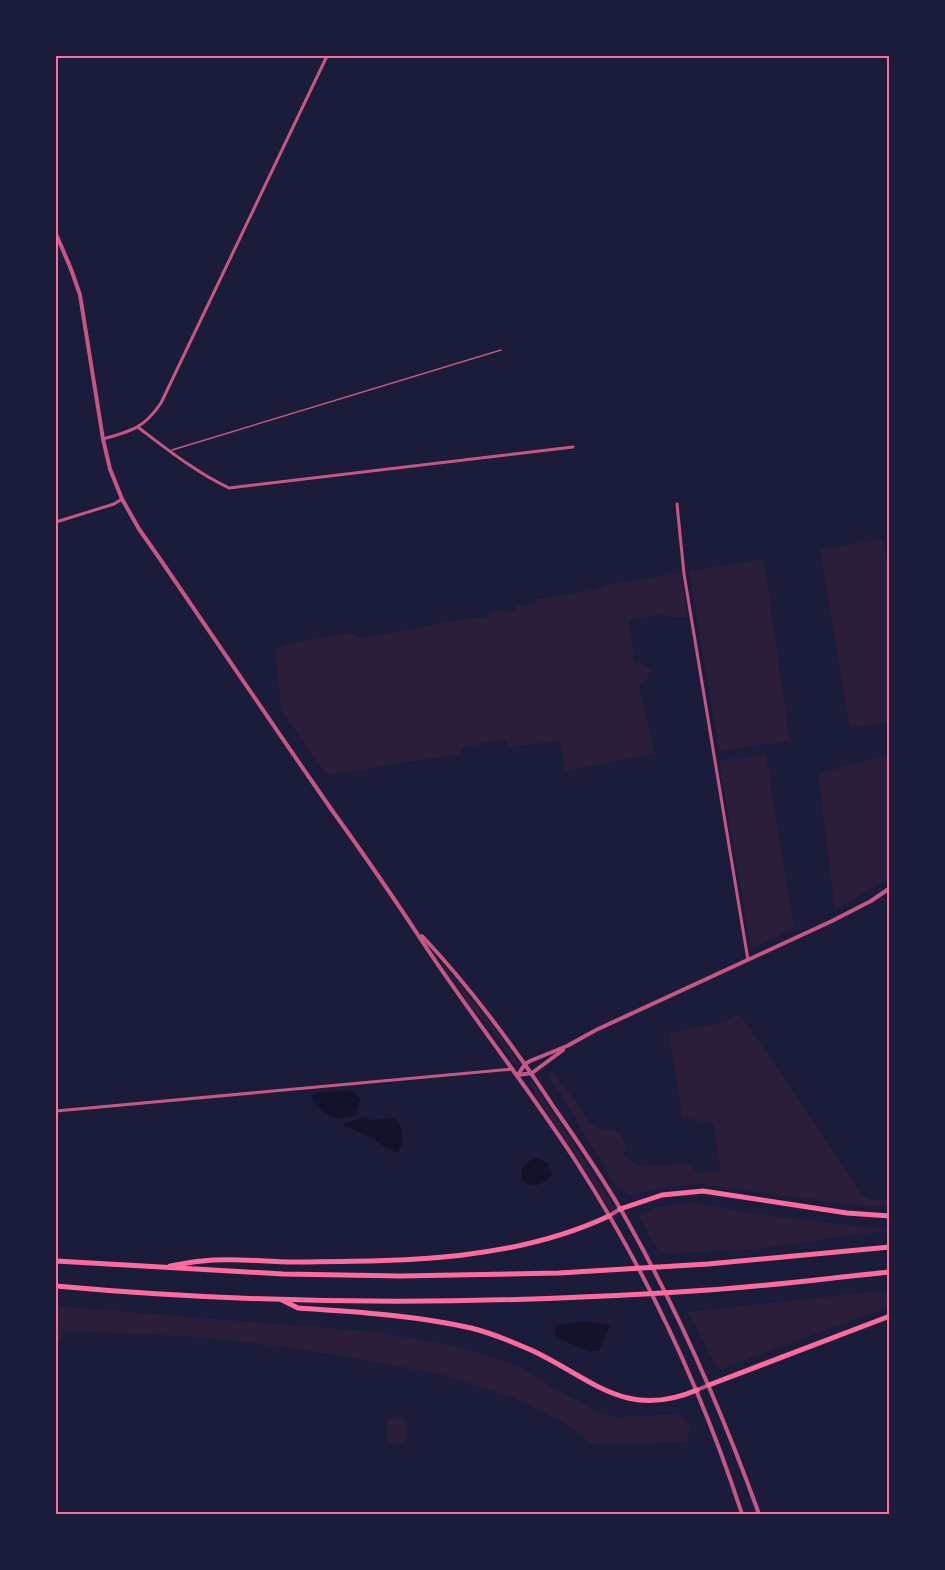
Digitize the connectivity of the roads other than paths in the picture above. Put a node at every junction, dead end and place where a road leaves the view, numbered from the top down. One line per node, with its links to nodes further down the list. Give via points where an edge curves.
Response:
1 (327, 56): 4 (street, via 161,403)
2 (56, 234): 5 (street, via 80,296)
3 (501, 350): 7 (lane)
4 (139, 428): 5 (street); 7 (street)
5 (103, 439): 8 (street)
6 (573, 447): 7 (street, via 229,488)
7 (170, 451)
8 (122, 499): 10 (street); 12 (street, via 144,537)
9 (677, 504): 13 (street, via 686,584)
10 (56, 522)
11 (890, 888): 13 (street, via 872,901)
12 (417, 931): 15 (street, via 483,1007); 16 (street)
13 (748, 960): 14 (street)
14 (567, 1046): 15 (street); 17 (street)
15 (525, 1064): 17 (street); 18 (street)
16 (513, 1069): 18 (street); 19 (street)
17 (532, 1073): 18 (street); 20 (street)
18 (518, 1076): 21 (street)
19 (56, 1112)
20 (620, 1209): 21 (street); 22 (highway, via 662,1195 703,1191); 30 (street, via 680,1322)
21 (609, 1216): 25 (highway, via 554,1238 473,1254 394,1260 204,1260); 31 (street)
22 (890, 1216)
23 (890, 1247): 25 (highway, via 559,1273 401,1276)
24 (56, 1261): 25 (highway)
25 (160, 1268)
26 (890, 1272): 28 (highway, via 710,1290 563,1298)
27 (56, 1286): 28 (highway)
28 (280, 1299): 31 (highway, via 298,1308 417,1318 473,1329 531,1350 621,1397 665,1399)
29 (890, 1316): 30 (highway)
30 (708, 1385): 31 (street); 33 (street)
31 (697, 1390): 32 (street)
32 (742, 1515)
33 (759, 1515)

